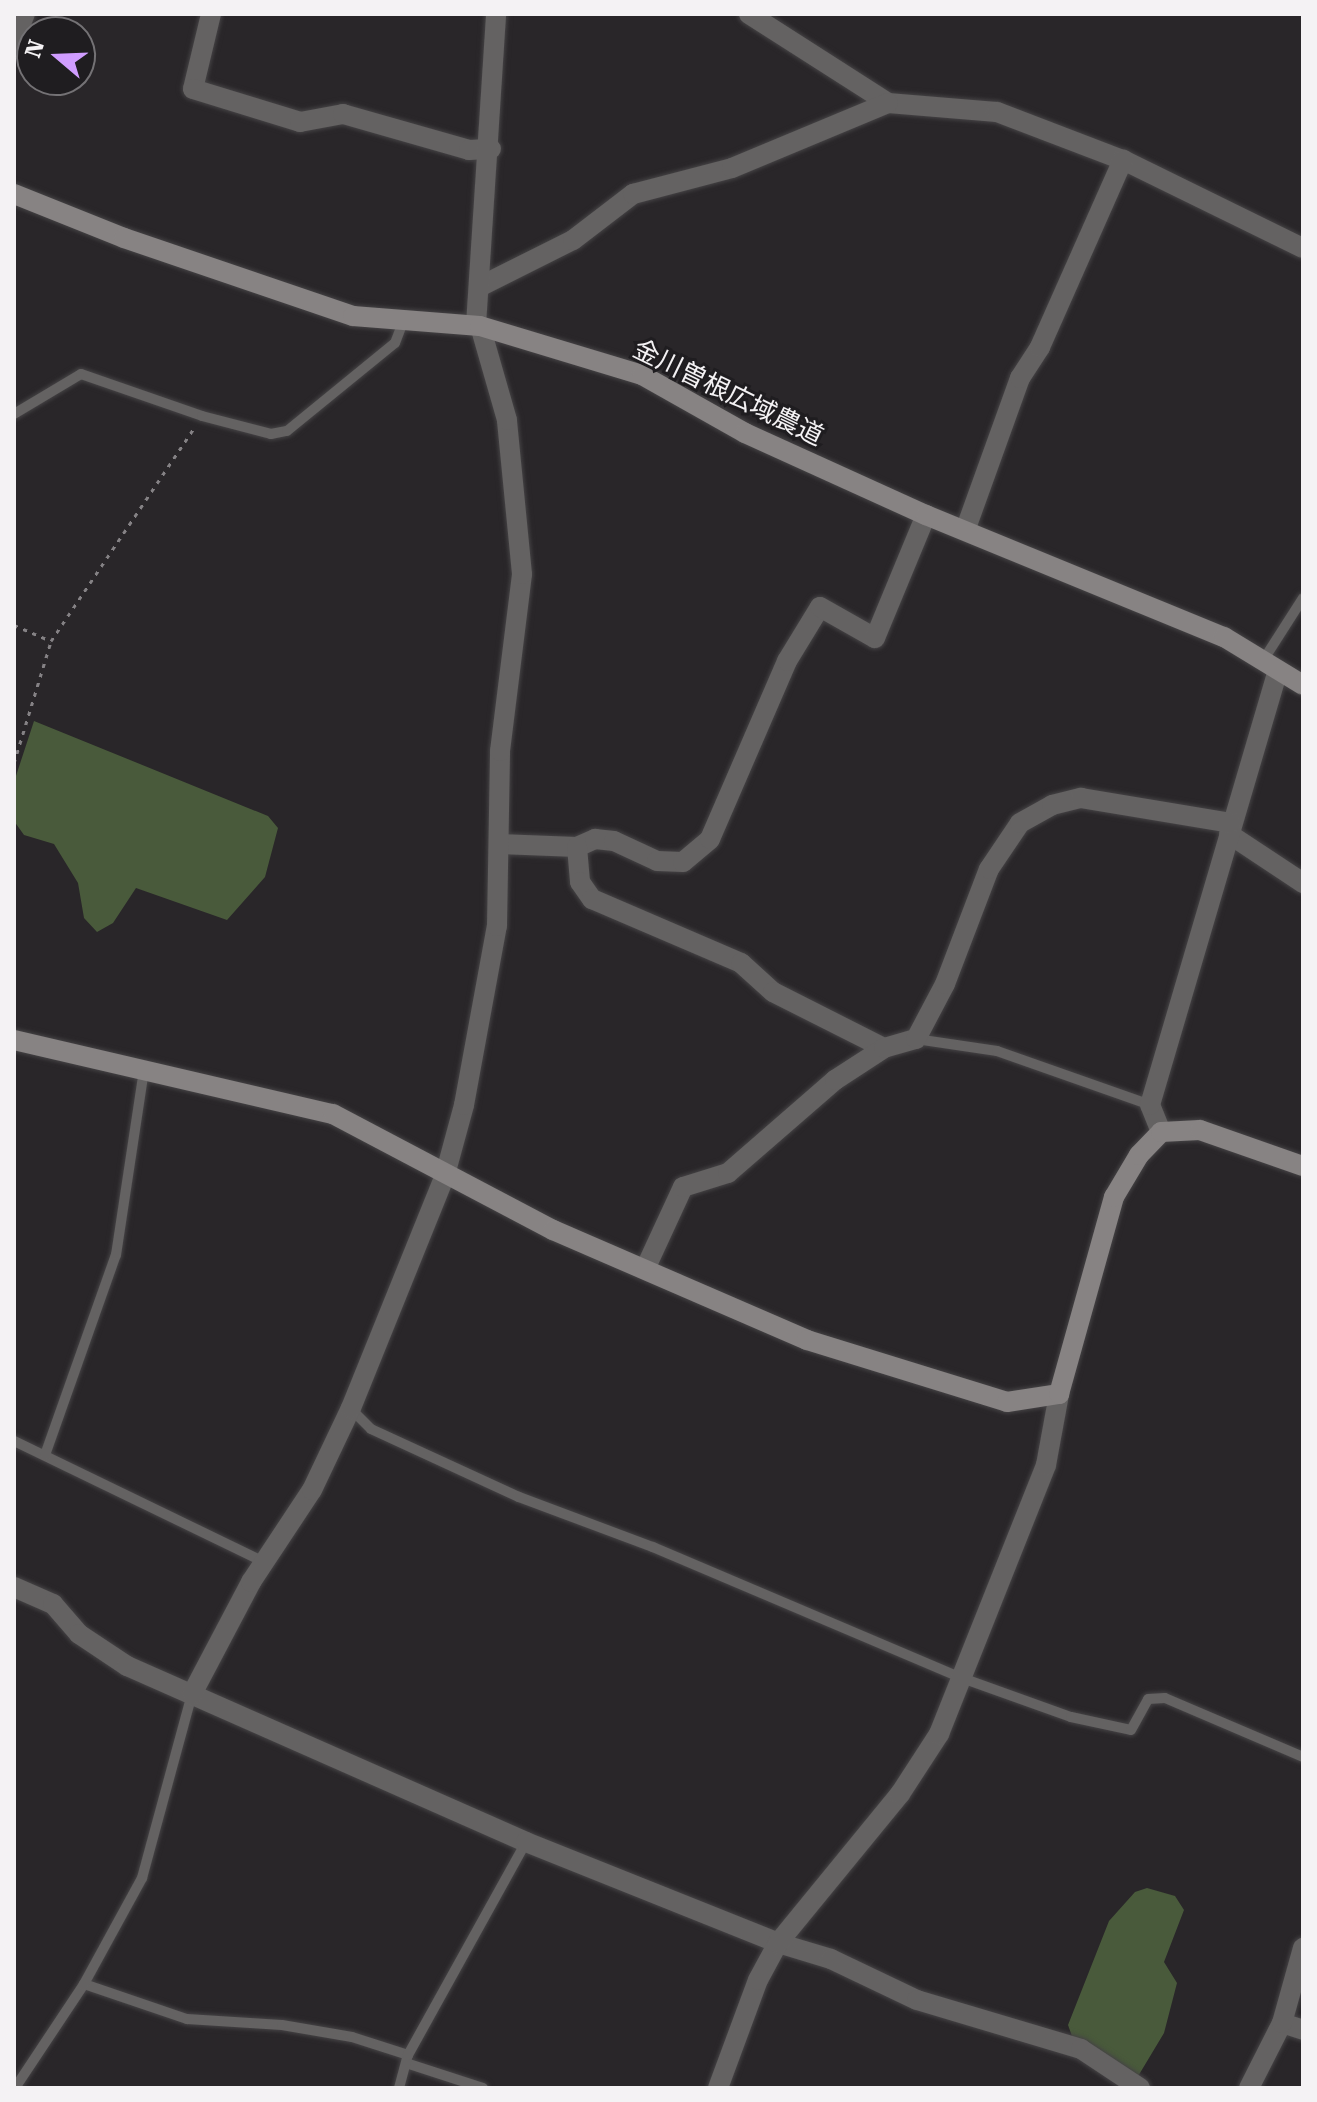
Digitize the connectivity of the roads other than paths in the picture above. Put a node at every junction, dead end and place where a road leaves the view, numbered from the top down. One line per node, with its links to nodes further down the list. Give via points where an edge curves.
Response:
1 (25, 14): 5 (street)
2 (211, 14): 7 (street, via 193,89 300,122 343,114 469,150)
3 (496, 14): 7 (street)
4 (749, 14): 6 (street)
5 (14, 42)
6 (888, 103): 8 (street, via 997,112); 11 (street, via 732,168 633,194 573,240)
7 (491, 149): 11 (street)
8 (1123, 160): 10 (street); 16 (street, via 1040,347 1020,378)
9 (14, 194): 12 (street, 金川曽根広域農道, via 316,304 353,316)
10 (1303, 248)
11 (481, 286): 13 (street)
12 (403, 322): 13 (street, 金川曽根広域農道); 14 (lane, via 395,343 287,431 271,434 202,416 81,374)
13 (478, 326): 15 (street, 金川曽根広域農道, via 642,375 745,433); 21 (street, via 507,420 522,574 500,751)
14 (14, 414)
15 (926, 515): 16 (street, 金川曽根広域農道); 22 (street, via 875,638 820,607 787,661 710,839 683,862 657,861 614,841 595,839)
16 (966, 528): 18 (street, 金川曽根広域農道)
17 (1303, 598): 18 (lane)
18 (1271, 665): 19 (street, 金川曽根広域農道); 20 (street)
19 (1303, 685)
20 (1230, 828): 23 (street); 24 (street, via 1081,798 1052,805 1020,823 989,869 945,984); 28 (street)
21 (499, 844): 22 (street); 31 (street, via 497,926 464,1105)
22 (577, 847): 26 (street, via 580,882 592,899 741,963 773,992)
23 (1303, 883)
24 (916, 1039): 26 (street); 28 (lane, via 997,1051)
25 (14, 1040): 27 (street)
26 (884, 1048): 32 (street, via 811,1099 728,1173 683,1187)
27 (144, 1070): 31 (street, via 333,1114); 36 (lane, via 116,1255)
28 (1150, 1105): 29 (street)
29 (1161, 1132): 30 (street, via 1200,1130); 33 (street, via 1139,1155 1114,1197)
30 (1303, 1166)
31 (445, 1175): 32 (street, via 553,1230); 34 (street)
32 (646, 1267): 33 (street, via 807,1340 1007,1402)
33 (1059, 1394): 39 (street, via 1046,1465)
34 (351, 1408): 37 (street, via 312,1490); 39 (lane, via 371,1429 519,1497 653,1547)
35 (14, 1441): 36 (lane)
36 (45, 1455): 37 (lane)
37 (264, 1562): 40 (street)
38 (14, 1587): 40 (street, via 53,1604 79,1634 127,1666)
39 (962, 1678): 41 (lane, via 1071,1717 1131,1730 1148,1699 1165,1698); 43 (street, via 939,1734 900,1794)
40 (192, 1694): 42 (street); 45 (lane, via 142,1878)
41 (1303, 1757)
42 (526, 1842): 43 (street); 48 (lane)
43 (778, 1943): 52 (street, via 758,1980); 53 (street, via 831,1959 917,2000 1081,2049)
44 (1303, 1948): 46 (street)
45 (84, 1984): 48 (lane, via 187,2019 282,2025 352,2037); 49 (lane)
46 (1282, 2023): 47 (street); 54 (street)
47 (1303, 2030)
48 (407, 2059): 50 (lane); 51 (lane)
49 (15, 2088)
50 (399, 2088)
51 (483, 2088)
52 (718, 2088)
53 (1140, 2088)
54 (1249, 2088)

